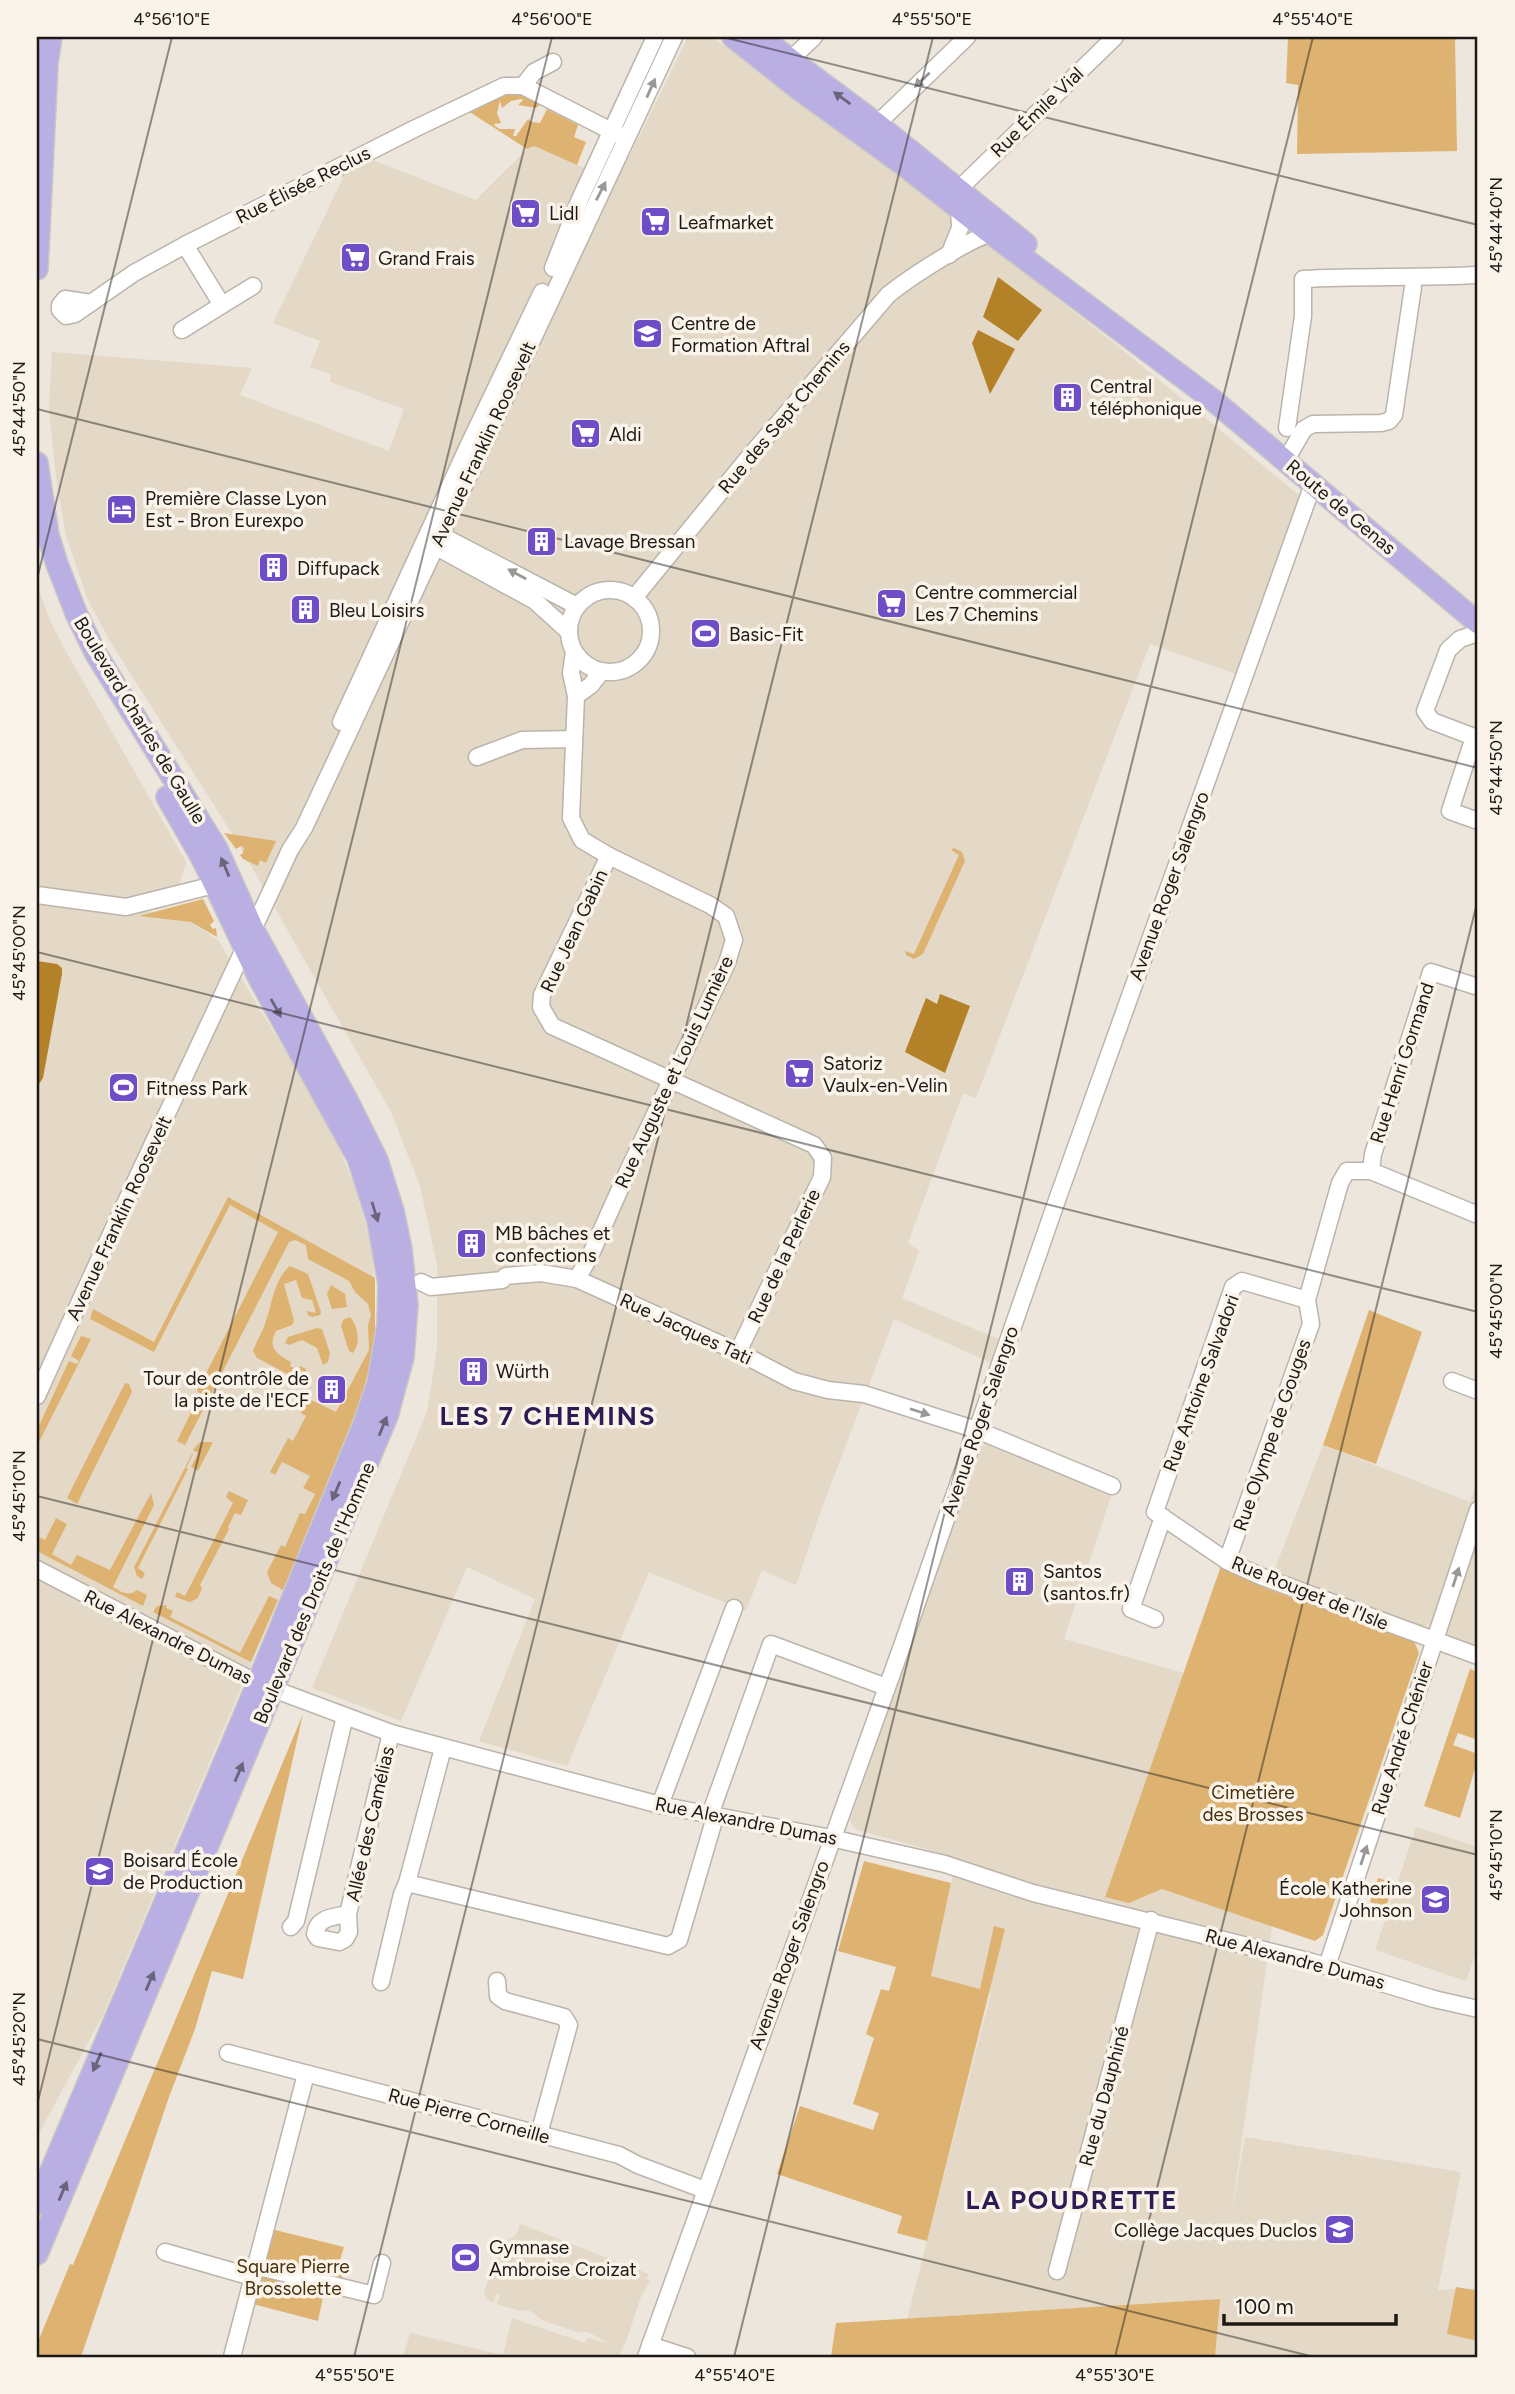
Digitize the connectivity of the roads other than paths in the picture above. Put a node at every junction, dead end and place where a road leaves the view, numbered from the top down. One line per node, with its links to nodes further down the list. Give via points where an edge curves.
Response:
1 (51, 37): 20 (main road)
2 (655, 37): 13 (street, Avenue Franklin Roosevelt)
3 (674, 37): 14 (street, Avenue Franklin Roosevelt, one-way to 3)
4 (733, 37): 15 (main road, Route de Genas)
5 (760, 37): 9 (main road, Route de Genas)
6 (814, 37): 9 (street)
7 (967, 37): 12 (street, one-way to 12)
8 (1115, 37): 16 (street, Rue Émile Vial)
9 (790, 60): 12 (main road, Route de Genas, one-way to 9)
10 (553, 62): 11 (street, Rue Élisée Reclus, via 534,72)
11 (523, 86): 13 (street); 18 (street, Rue Élisée Reclus, via 504,86)
12 (877, 124): 15 (street, Route de Genas, via 878,138); 16 (main road, Route de Genas)
13 (612, 131): 14 (street); 24 (street, Avenue Franklin Roosevelt)
14 (627, 140): 27 (street, Avenue Franklin Roosevelt, one-way to 14)
15 (895, 159): 16 (main road, Route de Genas)
16 (959, 198): 17 (main road, Route de Genas); 19 (street, via 960,228); 29 (main road, Route de Genas)
17 (989, 232): 19 (street, Rue des Sept Chemins); 29 (street, via 1003,234); 30 (main road, Route de Genas)
18 (185, 246): 25 (street, Rue Élisée Reclus); 26 (street)
19 (949, 255): 37 (street, Rue des Sept Chemins, via 888,295)
20 (37, 269)
21 (1478, 275): 31 (street, via 1303,279 1303,316)
22 (253, 286): 26 (street)
23 (1413, 287): 32 (street, via 1390,421 1313,424 1304,429)
24 (540, 295): 27 (street, via 544,299); 36 (street, Avenue Franklin Roosevelt)
25 (91, 303)
26 (222, 305): 28 (street)
27 (540, 320): 36 (street, Avenue Franklin Roosevelt)
28 (182, 330)
29 (1144, 339): 30 (main road, Route de Genas)
30 (1202, 392): 32 (main road, Route de Genas)
31 (1287, 428)
32 (1286, 460): 34 (main road, Route de Genas)
33 (37, 463): 51 (main road, Boulevard Charles de Gaulle, one-way to 33, via 217,849 96,654 76,613 48,535)
34 (1313, 484): 39 (main road, Route de Genas); 63 (street, Avenue Roger Salengro)
35 (37, 537): 49 (main road, Boulevard Charles de Gaulle, via 75,636)
36 (433, 538): 38 (street, one-way to 36); 40 (street, via 535,601); 51 (street, Avenue Franklin Roosevelt, via 304,828)
37 (634, 598): 38 (street, via 623,592 599,591); 43 (street, via 643,606 652,630 645,654 620,672)
38 (577, 606): 40 (street)
39 (1478, 623)
40 (568, 631): 42 (street)
41 (1478, 633): 47 (street, via 1460,639 1448,650 1425,711 1432,721 1474,737 1450,811)
42 (574, 652): 43 (street); 44 (street, Rue Auguste et Louis Lumière, via 571,673)
43 (601, 672): 44 (street)
44 (576, 696): 45 (street, Rue Auguste et Louis Lumière)
45 (574, 739): 46 (street, via 522,740); 48 (street, Rue Auguste et Louis Lumière, via 571,818 582,840)
46 (477, 757)
47 (1478, 821)
48 (609, 856): 53 (street, Rue Auguste et Louis Lumière, via 710,905 726,916 734,940); 53 (street, Rue Jean Gabin, via 542,995 541,1007 552,1026)
49 (214, 886): 50 (street, via 126,907); 51 (main road, Boulevard Charles de Gaulle)
50 (37, 895)
51 (249, 938): 57 (main road, Boulevard des Droits de l'Homme, via 347,1100 377,1160 396,1224); 62 (street, Avenue Franklin Roosevelt)
52 (1478, 986): 54 (street, Rue Henri Gormand, via 1431,972)
53 (671, 1082): 56 (street, Rue Auguste et Louis Lumière); 59 (street, Rue de la Perlerie, via 814,1146 823,1158 822,1177)
54 (1371, 1171): 55 (street, Rue Henri Gormand); 58 (street, Rue Olympe de Gouges, via 1347,1171 1340,1183)
55 (1478, 1215)
56 (577, 1279): 57 (street, Rue Jacques Tati, via 541,1273 506,1276 502,1271); 59 (street, Rue Jacques Tati)
57 (405, 1283): 73 (main road, Boulevard des Droits de l'Homme, via 388,1324 372,1403)
58 (1307, 1300): 66 (street, Rue Antoine Salvadori, via 1242,1281 1233,1287); 67 (street, Rue Olympe de Gouges, via 1311,1324)
59 (738, 1352): 63 (street, Rue Jacques Tati, one-way to 63, via 794,1381 864,1394)
60 (1452, 1381): 61 (street)
61 (1478, 1391)
62 (37, 1396)
63 (977, 1430): 64 (street); 74 (street, Avenue Roger Salengro)
64 (1112, 1486)
65 (1478, 1510): 71 (street, Rue André Chénier, one-way to 65)
66 (1159, 1515): 67 (street, Rue Rouget de l'Isle); 70 (street, Rue Antoine Salvadori, via 1131,1609)
67 (1227, 1561): 71 (street, Rue Rouget de l'Isle)
68 (37, 1569): 73 (street, Rue Alexandre Dumas)
69 (734, 1608): 78 (street)
70 (1155, 1619)
71 (1435, 1641): 72 (street, Rue Rouget de l'Isle); 85 (street, Rue André Chénier, one-way to 71)
72 (1478, 1656)
73 (265, 1686): 75 (street, Rue Alexandre Dumas); 93 (main road, Boulevard des Droits de l'Homme, one-way to 93); 95 (main road, Boulevard des Droits de l'Homme, one-way to 73)
74 (886, 1687): 79 (street, via 771,1644); 80 (street, Avenue Roger Salengro)
75 (345, 1716): 76 (street, Rue Alexandre Dumas); 84 (street)
76 (391, 1733): 77 (street, Rue Alexandre Dumas); 82 (street, Allée des Camélias)
77 (443, 1748): 78 (street, Rue Alexandre Dumas); 81 (street)
78 (660, 1805): 79 (street, Rue Alexandre Dumas)
79 (713, 1816): 80 (street, Rue Alexandre Dumas); 81 (street, via 679,1940 668,1946)
80 (831, 1838): 83 (street, Rue Alexandre Dumas); 92 (street, Avenue Roger Salengro)
81 (407, 1883): 87 (street)
82 (348, 1914)
83 (1151, 1920): 85 (street, Rue Alexandre Dumas); 97 (street, Rue du Dauphiné)
84 (292, 1927)
85 (1327, 1966): 88 (street, Rue Alexandre Dumas)
86 (497, 1981): 91 (street, via 498,1996 505,2001 564,2017 569,2025)
87 (381, 1982)
88 (1478, 2010)
89 (228, 2053): 90 (street, Rue Pierre Corneille)
90 (306, 2074): 91 (street, Rue Pierre Corneille); 98 (street)
91 (539, 2134): 92 (street, Rue Pierre Corneille, via 619,2155)
92 (705, 2190): 99 (street, Avenue Roger Salengro)
93 (37, 2204)
94 (165, 2252): 98 (street)
95 (37, 2254)
96 (382, 2263): 98 (street, via 374,2295)
97 (1057, 2271)
98 (254, 2272): 100 (street)
99 (648, 2351): 101 (street)
100 (232, 2357)
101 (687, 2357)

